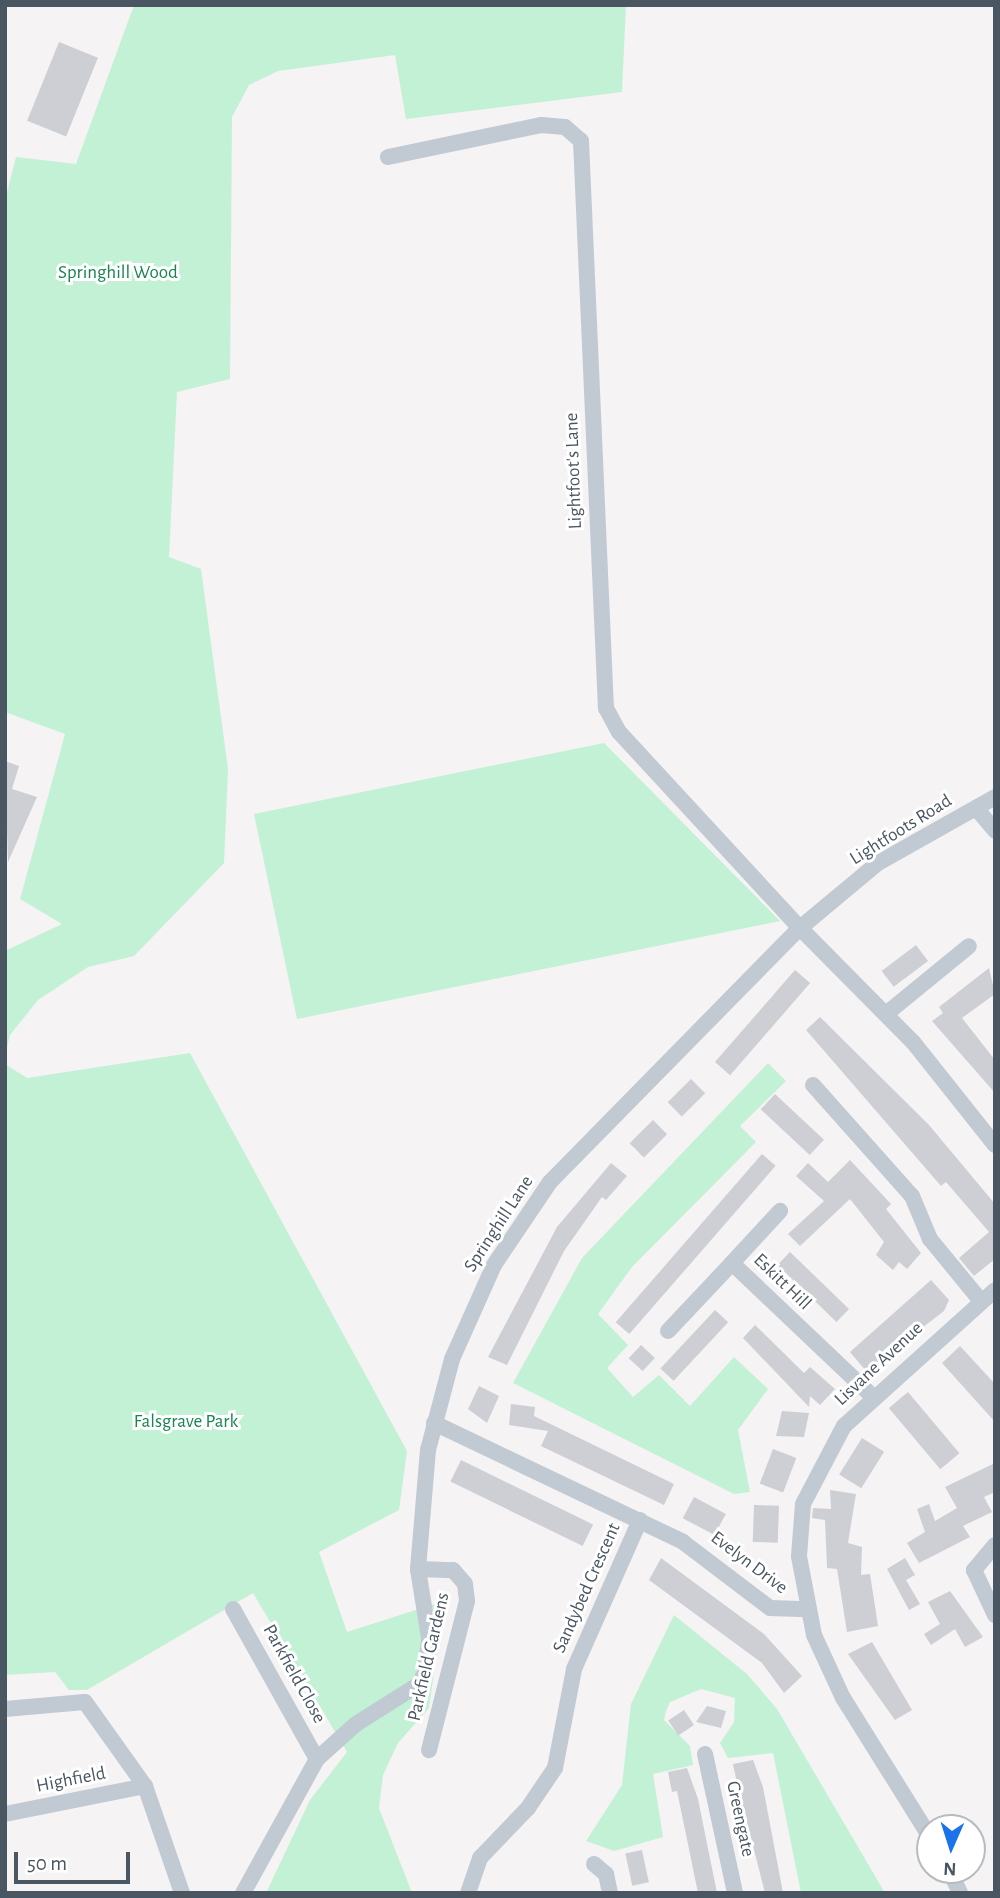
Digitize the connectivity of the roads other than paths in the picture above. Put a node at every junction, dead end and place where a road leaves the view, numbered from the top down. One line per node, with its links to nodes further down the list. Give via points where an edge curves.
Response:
1 (388, 157): 5 (street, Lightfoot's Lane, via 541,125 565,127 581,141 606,708 619,732)
2 (995, 797): 3 (street, Lightfoots Road)
3 (976, 808): 4 (street); 5 (street, Lightfoots Road, via 878,863)
4 (995, 831)
5 (800, 928): 7 (street); 16 (street, Springhill Lane, via 550,1182 474,1306)
6 (969, 946): 7 (street)
7 (886, 1014): 9 (street)
8 (813, 1086): 13 (street, via 850,1138 912,1196 930,1239)
9 (993, 1138)
10 (780, 1211): 11 (street)
11 (732, 1263): 14 (street, Eskitt Hill); 15 (street, Eskitt Hill)
12 (995, 1290): 13 (street, Lisvane Avenue)
13 (981, 1301): 15 (street, Lisvane Avenue)
14 (668, 1331)
15 (872, 1396): 21 (street, Lisvane Avenue, via 844,1426 803,1504 799,1556)
16 (434, 1423): 17 (street, Evelyn Drive); 19 (street, Springhill Lane)
17 (640, 1521): 21 (street, Evelyn Drive, via 713,1561 770,1608); 33 (street, Sandybed Crescent, via 574,1669 555,1768 528,1808 480,1858)
18 (995, 1545): 22 (street, via 974,1570)
19 (418, 1569): 24 (street, Parkfield Gardens, via 453,1570 465,1584 467,1601); 26 (street, Springhill Lane, via 429,1638 425,1673 418,1685 356,1724)
20 (233, 1609): 26 (street, Parkfield Close)
21 (807, 1609): 29 (street, Evelyn Drive, via 831,1675)
22 (995, 1615)
23 (5, 1709): 27 (street, via 85,1702)
24 (429, 1750)
25 (705, 1754): 35 (street, Greengate)
26 (317, 1759): 32 (street, Springhill Lane)
27 (145, 1786): 28 (street, Highfield); 31 (street)
28 (5, 1814)
29 (916, 1814)
30 (594, 1864): 34 (street, via 606,1874)
31 (182, 1893)
32 (243, 1893)
33 (468, 1893)
34 (610, 1893)
35 (735, 1893)

